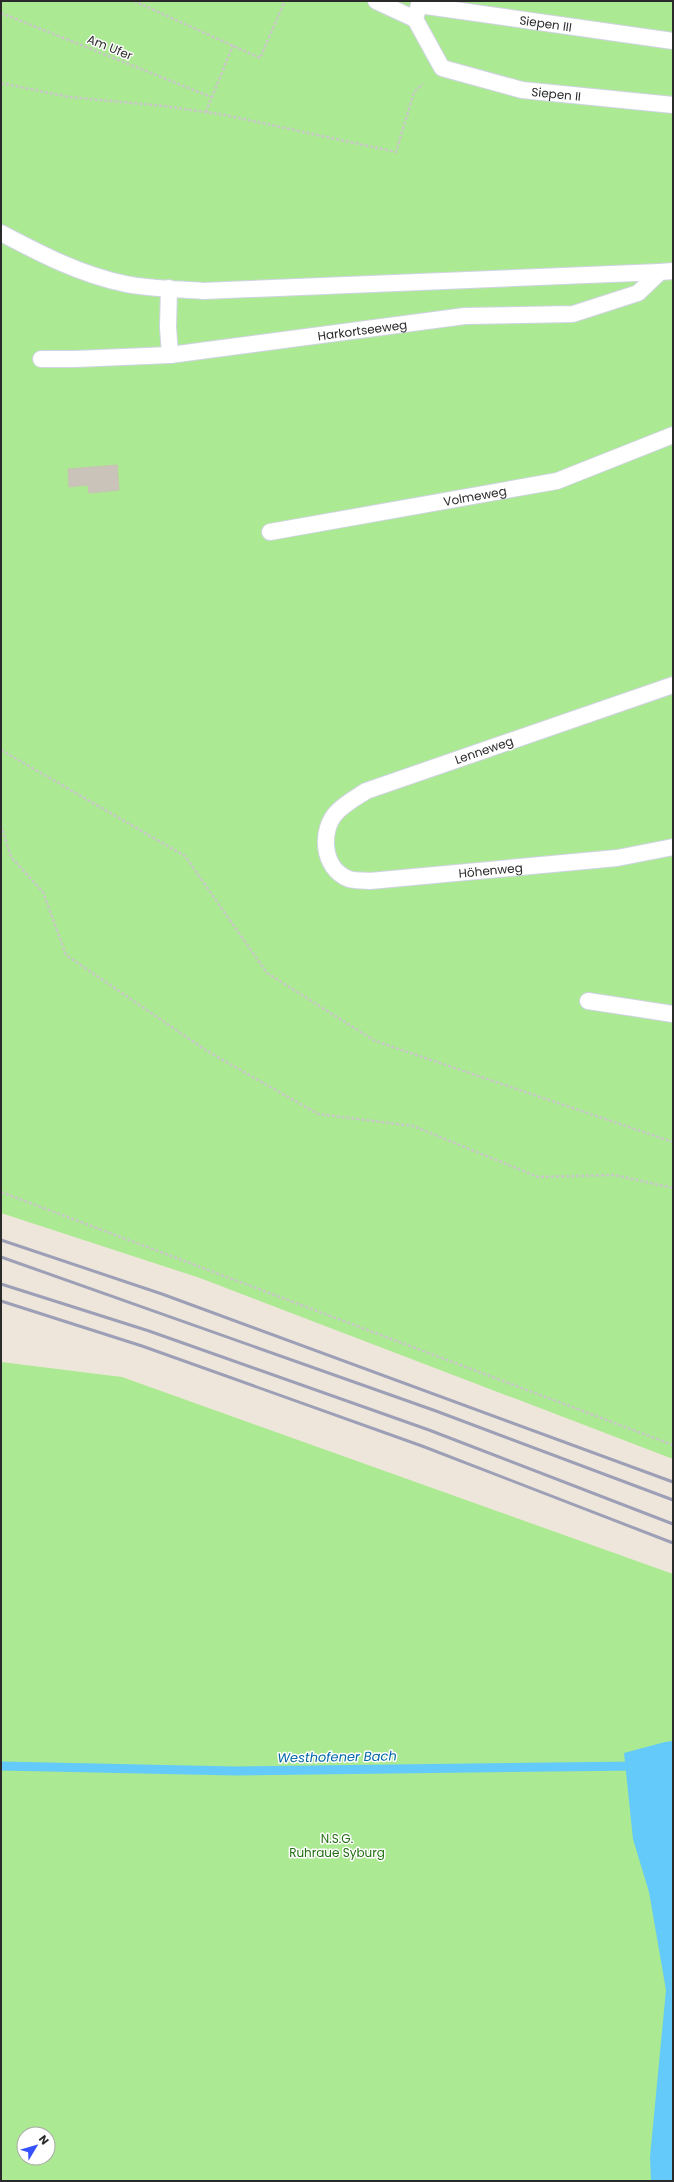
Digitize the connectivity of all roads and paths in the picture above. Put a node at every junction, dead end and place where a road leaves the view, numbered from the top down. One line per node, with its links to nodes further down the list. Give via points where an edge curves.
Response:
1 (134, 1): 7 (path)
2 (285, 1): 7 (path, via 260,58)
3 (376, 1): 4 (lane, Siepen III)
4 (418, 8): 6 (lane, Siepen III); 8 (lane)
5 (1, 13): 10 (path, Am Ufer)
6 (673, 41)
7 (233, 45): 10 (path)
8 (442, 68): 11 (lane, Siepen II, via 522,90); 12 (path, via 414,92 396,152)
9 (1, 83): 12 (path, via 69,97)
10 (211, 97): 12 (path)
11 (673, 105)
12 (206, 112)
13 (1, 234): 15 (lane, via 83,272 127,284)
14 (667, 271): 15 (lane, via 203,290); 16 (lane, Harkortseeweg, via 638,293 573,314 465,316)
15 (169, 288): 16 (lane)
16 (170, 355): 17 (lane, Harkortseeweg)
17 (41, 359)
18 (673, 436): 19 (lane, Volmeweg, via 557,481)
19 (270, 532)
20 (673, 685): 23 (lane, Lenneweg, via 366,791 337,811 325,830)
21 (1, 750): 27 (path, via 185,856 267,973 375,1042)
22 (1, 825): 28 (path, via 11,857 43,892 66,955 206,1051 318,1114 413,1126 538,1178 614,1175)
23 (325, 846): 24 (lane, Höhenweg, via 334,868 339,872 348,879 370,881 617,858)
24 (673, 847)
25 (588, 1001): 26 (lane)
26 (673, 1014)
27 (673, 1142)
28 (673, 1188)
29 (1, 1192): 30 (path)
30 (673, 1445)

